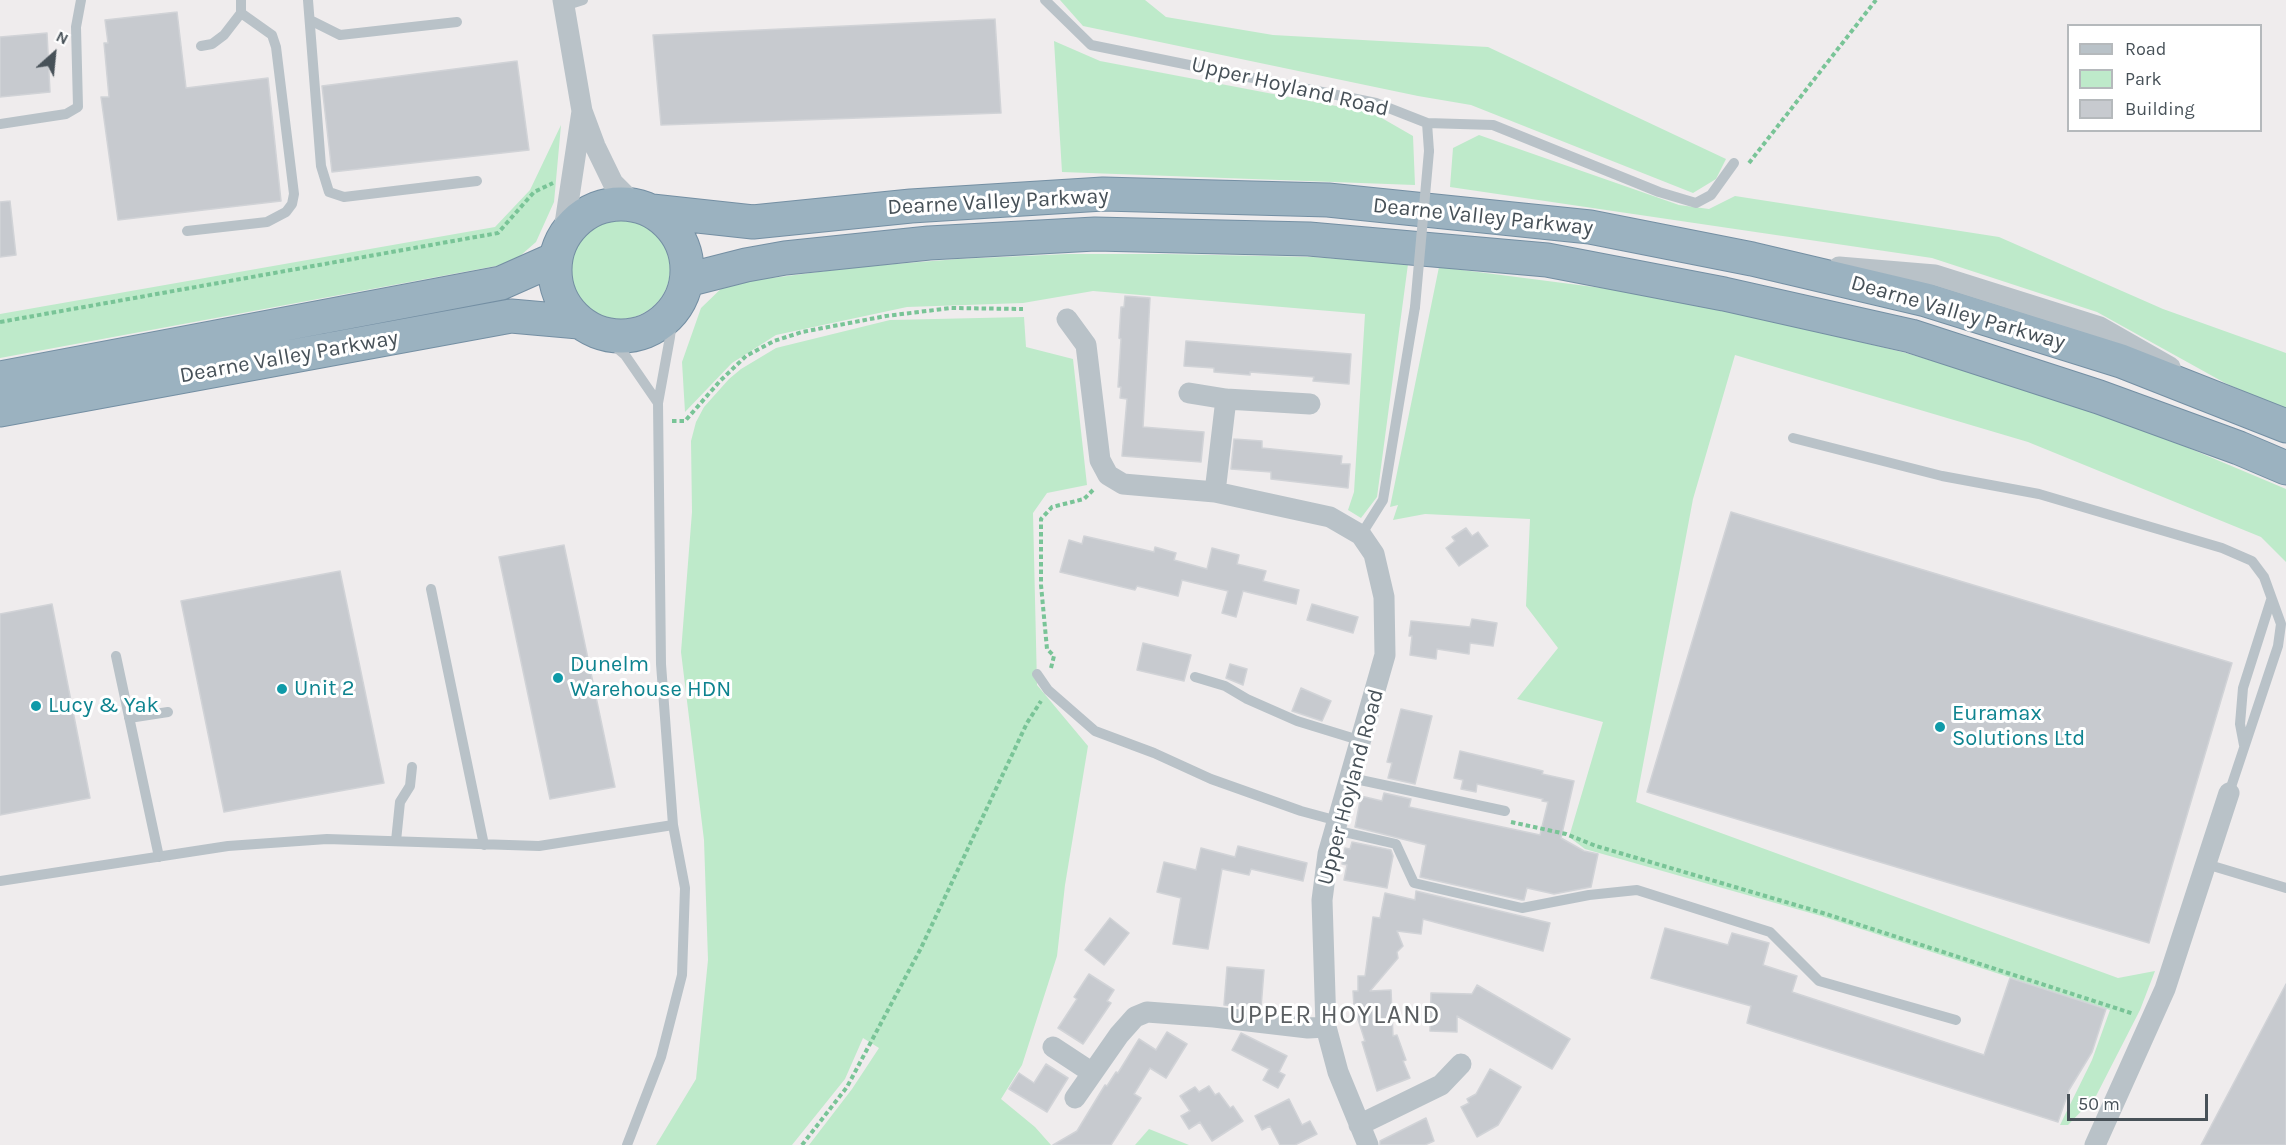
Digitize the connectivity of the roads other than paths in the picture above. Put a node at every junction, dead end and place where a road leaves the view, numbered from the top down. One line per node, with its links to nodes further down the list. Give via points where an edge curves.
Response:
1 (81, 0): 12 (lane, via 76,27 78,107 66,114)
2 (241, 0): 6 (lane)
3 (308, 0): 7 (lane)
4 (1045, 0): 11 (lane, Upper Hoyland Road, via 1091,45 1376,103)
5 (570, 2): 10 (street)
6 (241, 13): 9 (lane, via 224,35); 16 (lane, via 272,35 276,47 294,194 292,204 267,222)
7 (312, 21): 8 (lane, via 340,34); 14 (lane, via 321,166 329,192 344,196)
8 (457, 22)
9 (201, 46)
10 (582, 111): 15 (street, via 613,183); 17 (street)
11 (1427, 123): 13 (lane, Upper Hoyland Road, via 1493,125 1659,192 1696,203 1711,195); 32 (lane, bridge, via 1429,151 1415,307 1383,500)
12 (0, 124)
13 (1734, 163)
14 (477, 181)
15 (644, 208): 17 (highway, via 614,203 594,209 576,220); 18 (highway, via 667,222 679,237 686,255); 28 (highway, Dearne Valley Parkway, via 753,222 911,206 1103,194 1328,200 1590,227 1752,259 1937,303 2121,361)
16 (188, 231)
17 (559, 248): 21 (highway, via 554,277 559,294 567,309); 22 (highway, Dearne Valley Parkway, via 501,283)
18 (687, 280): 19 (highway); 30 (highway, Dearne Valley Parkway, via 785,258 929,243 1095,234 1309,239 1547,260 1911,336 2098,397)
19 (673, 312): 21 (highway, via 657,326 638,334 618,336); 25 (lane)
20 (1067, 320): 31 (street, via 1086,345 1100,459 1108,475 1123,484)
21 (588, 327): 25 (lane, via 625,355); 27 (highway, Dearne Valley Parkway, via 511,316)
22 (0, 378)
23 (1189, 393): 24 (street)
24 (1226, 399): 26 (street); 31 (street)
25 (658, 403): 46 (lane, via 661,664)
26 (1310, 404)
27 (0, 410)
28 (2286, 426)
29 (1793, 438): 34 (lane, via 1942,476 2039,494 2222,548 2252,561 2264,577)
30 (2286, 468)
31 (1215, 492): 32 (street, via 1330,517)
32 (1361, 535): 40 (street, Upper Hoyland Road, via 1374,554 1384,597 1385,655)
33 (431, 589): 49 (lane)
34 (2271, 600): 41 (lane, via 2243,688 2240,724); 41 (lane, via 2281,624 2278,646)
35 (116, 656): 39 (lane)
36 (1037, 674): 47 (lane, via 1048,690 1095,731)
37 (1195, 677): 40 (lane, via 1225,686 1297,721)
38 (168, 712): 39 (lane)
39 (129, 718): 50 (lane)
40 (1362, 741): 43 (street, Upper Hoyland Road)
41 (2245, 746): 44 (lane)
42 (412, 767): 48 (lane, via 410,786 400,802)
43 (1352, 778): 45 (lane); 47 (street, Upper Hoyland Road)
44 (2229, 793): 51 (street)
45 (1508, 816)
46 (673, 825): 49 (lane, via 540,846); 61 (lane, via 685,888 682,975 662,1057)
47 (1337, 825): 54 (lane, via 1396,844 1414,883 1522,908 1637,890 1770,932 1819,981); 55 (street, Upper Hoyland Road, via 1328,854 1322,900)
48 (396, 841): 49 (lane); 50 (lane, via 327,839 228,846)
49 (484, 845)
50 (159, 857): 52 (lane)
51 (2206, 864): 53 (lane); 63 (street, via 2165,989)
52 (0, 881)
53 (2286, 888)
54 (1956, 1020)
55 (1326, 1027): 58 (street, via 1147,1012 1135,1017); 60 (street, Upper Hoyland Road)
56 (1053, 1047): 58 (street)
57 (1461, 1064): 60 (street, via 1442,1084)
58 (1091, 1072): 59 (street)
59 (1075, 1098)
60 (1359, 1125): 62 (street, Upper Hoyland Road)
61 (627, 1145)
62 (1368, 1145)
63 (2095, 1145)

